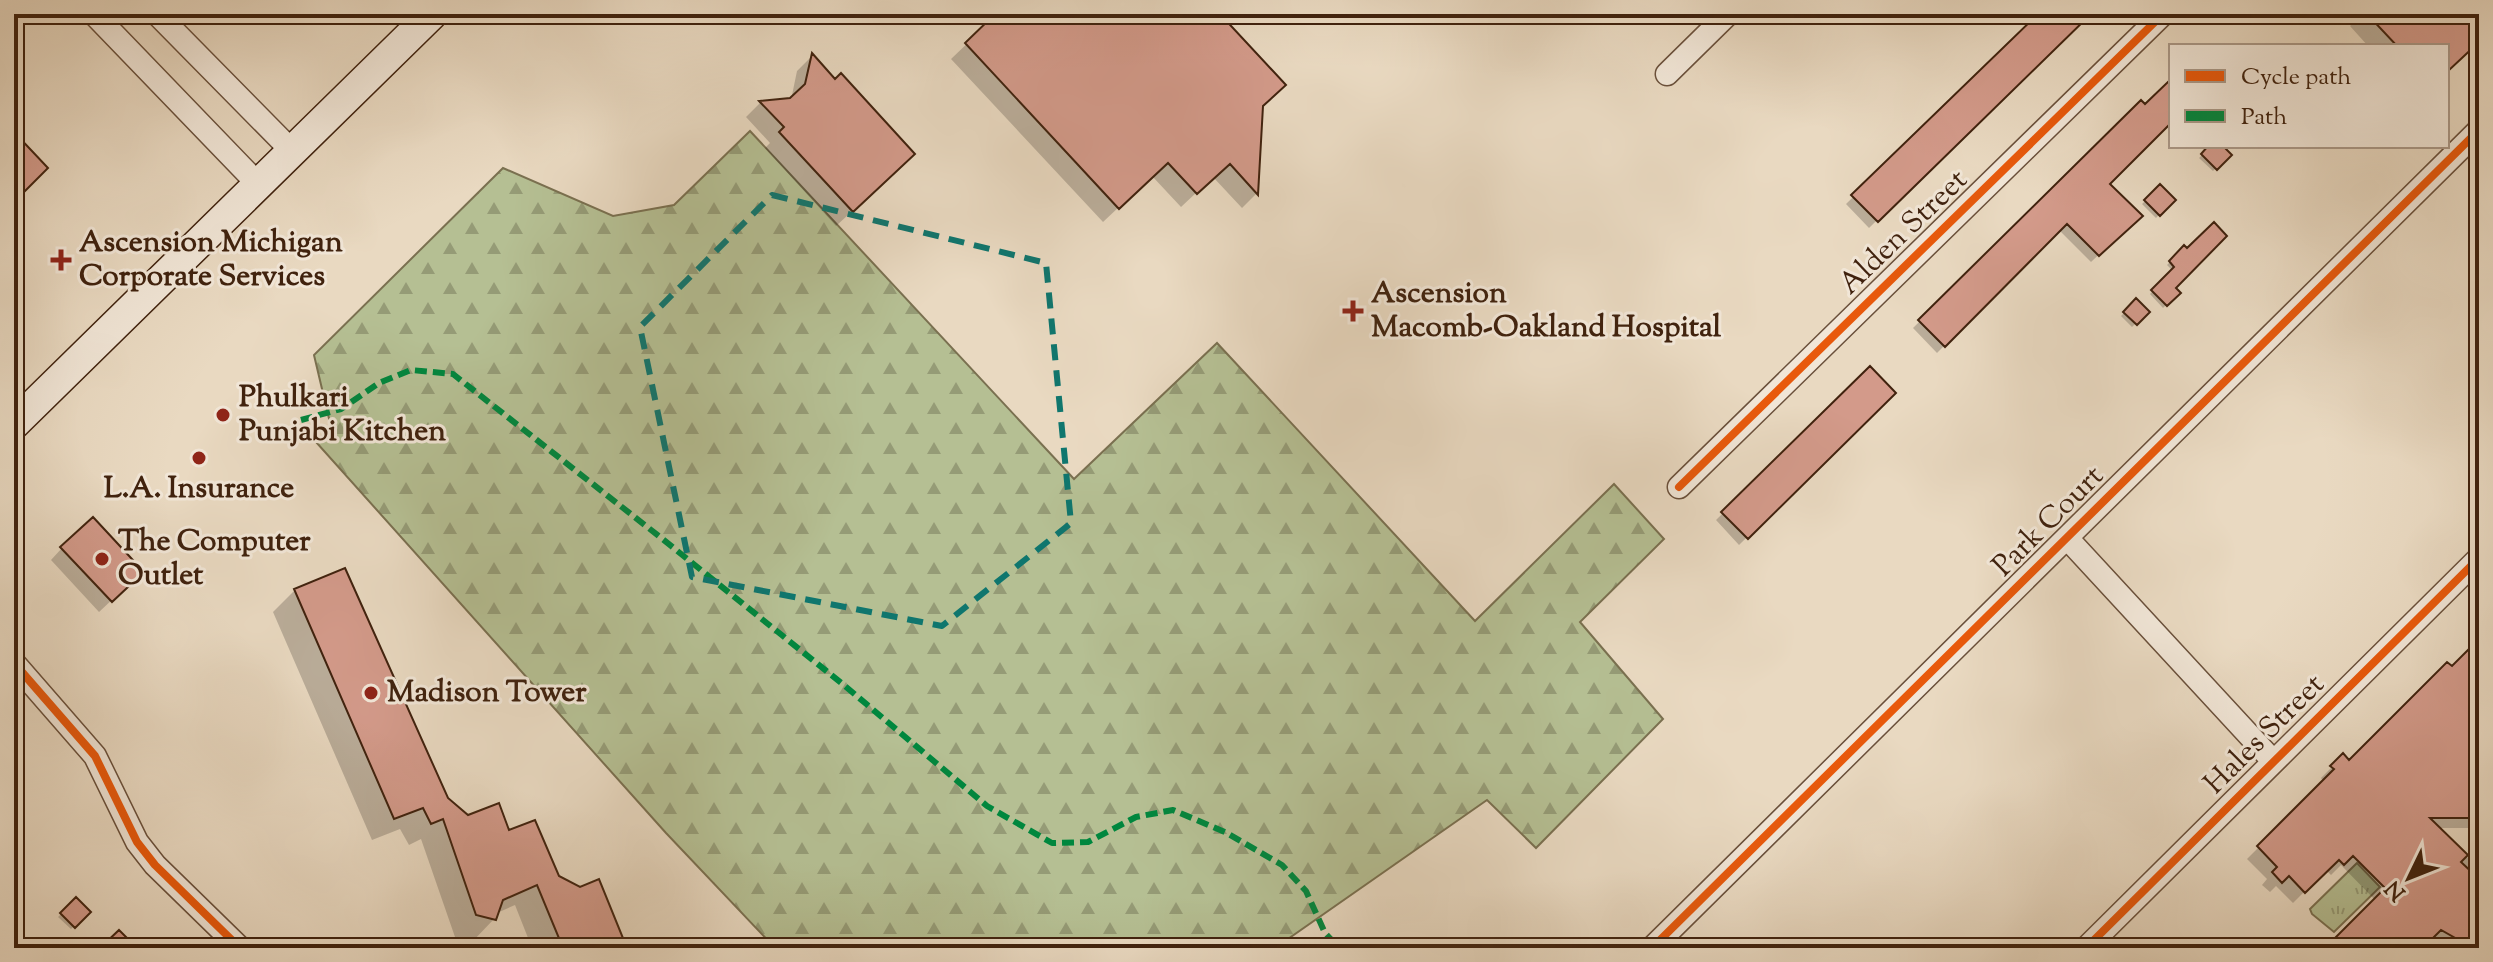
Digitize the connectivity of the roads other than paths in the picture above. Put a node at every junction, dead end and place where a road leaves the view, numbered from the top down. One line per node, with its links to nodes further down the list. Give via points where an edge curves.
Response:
1 (94, 14): 9 (street)
2 (157, 14): 8 (street)
3 (432, 14): 8 (main road)
4 (1728, 14): 6 (street)
5 (2163, 14): 11 (street, Alden Street)
6 (1667, 74)
7 (2479, 130): 12 (street, Park Court)
8 (292, 151): 9 (main road)
9 (258, 184): 10 (main road)
10 (14, 424)
11 (1679, 487)
12 (2067, 538): 15 (street); 17 (street, Park Court)
13 (2479, 558): 15 (street, Hales Street)
14 (14, 663): 16 (street, via 95,756 137,842 155,865)
15 (2273, 761): 18 (street, Hales Street)
16 (240, 948)
17 (1652, 948)
18 (2086, 948)

